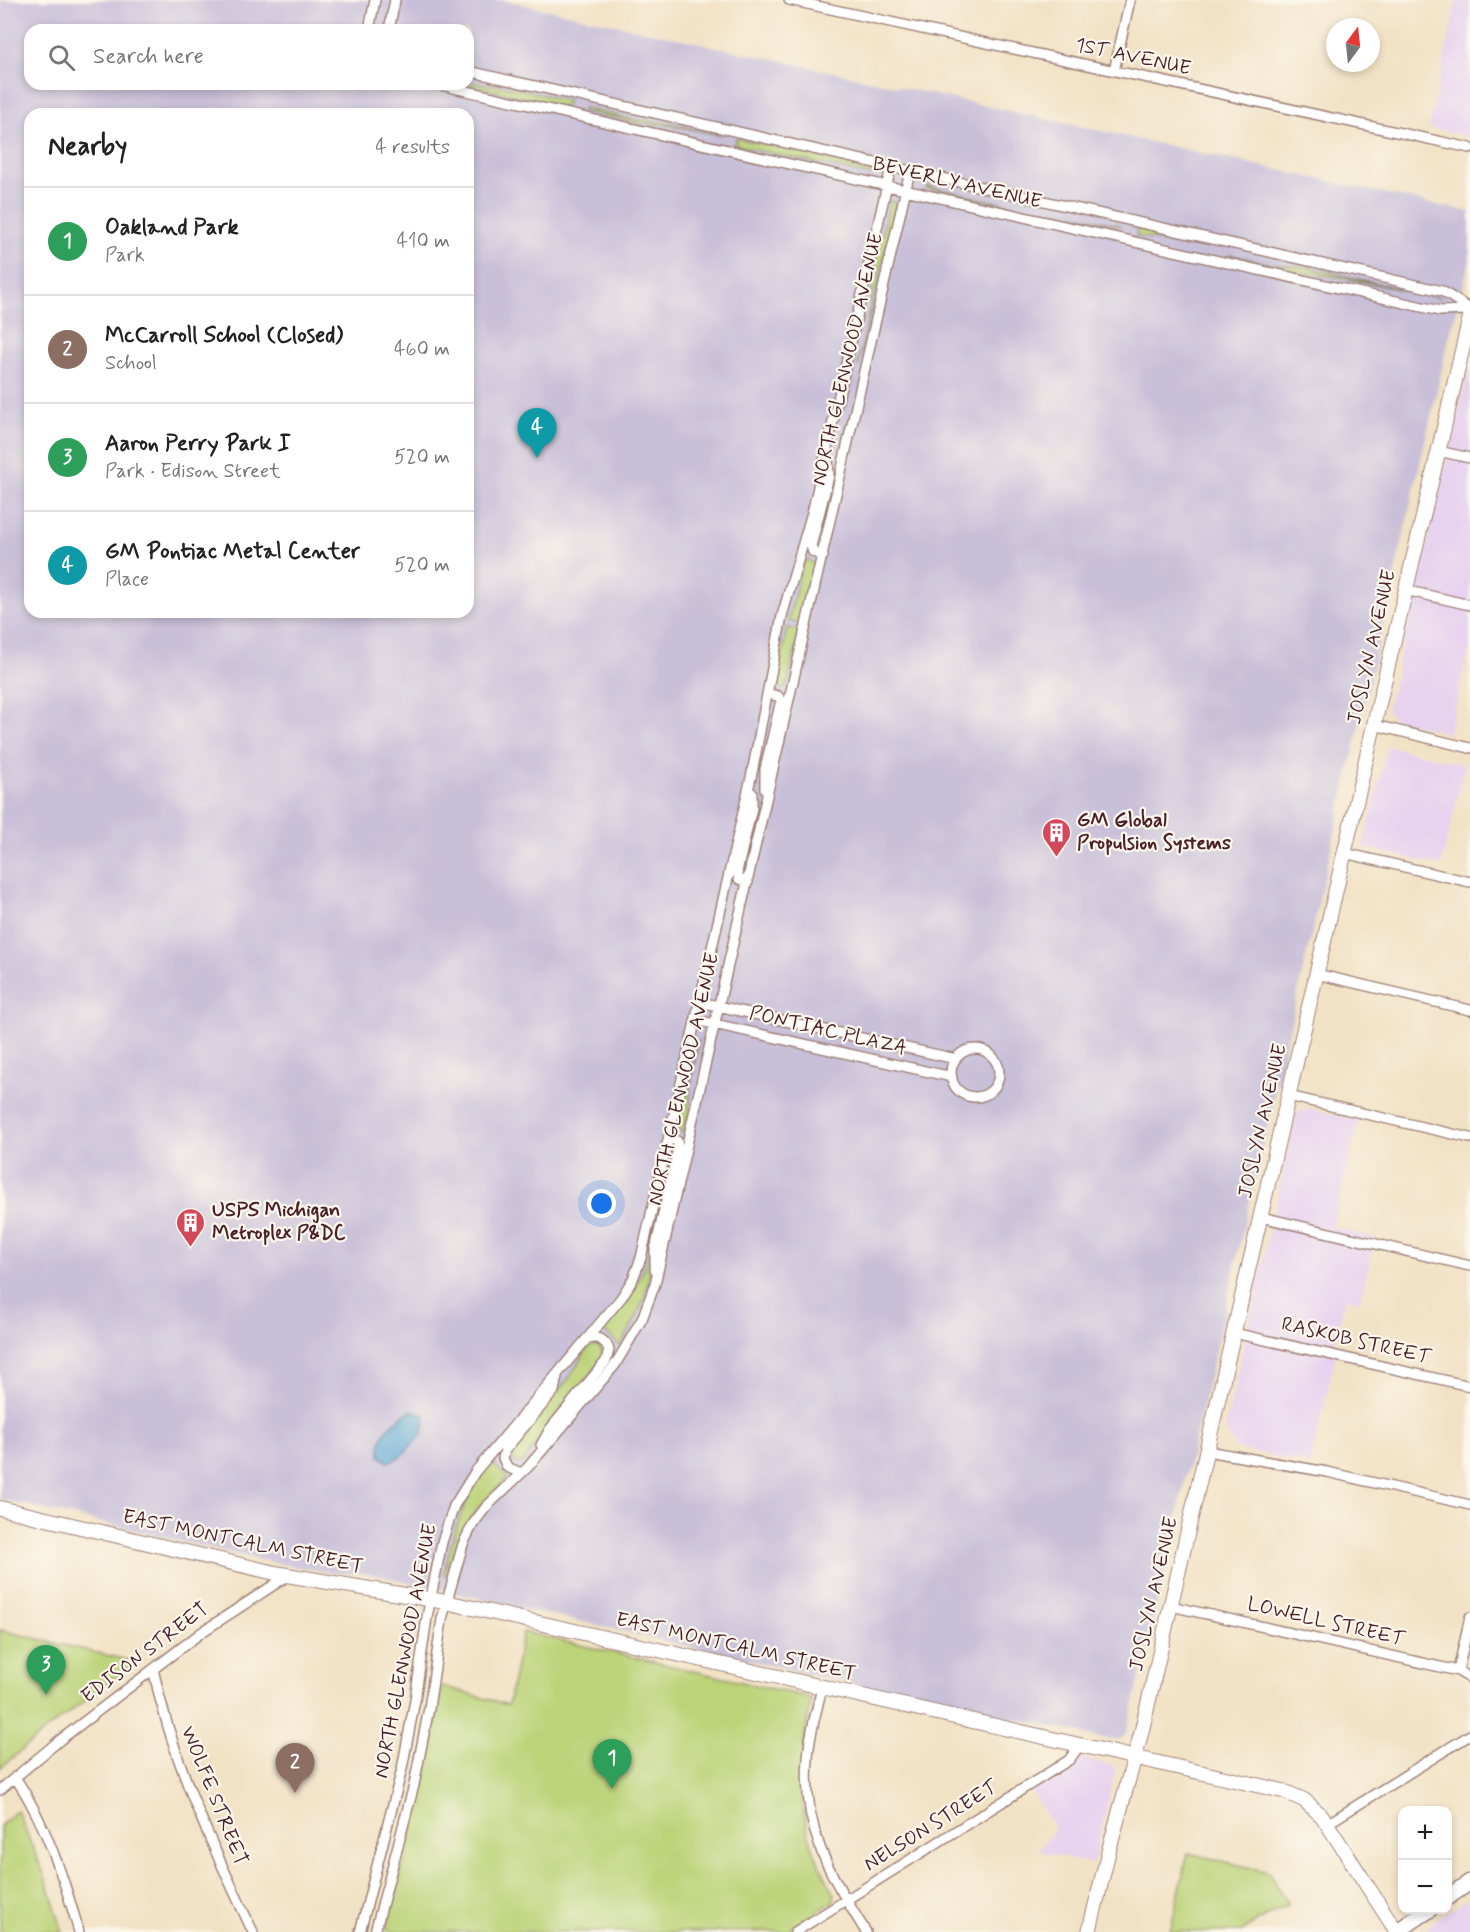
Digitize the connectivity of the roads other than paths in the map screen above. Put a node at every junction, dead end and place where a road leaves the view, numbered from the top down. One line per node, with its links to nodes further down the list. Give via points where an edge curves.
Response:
1 (375, 0): 5 (street)
2 (395, 0): 6 (street)
3 (789, 0): 7 (street, 1ST AVENUE)
4 (1130, 0): 7 (street)
5 (370, 24)
6 (390, 24)
7 (1114, 71): 10 (street, 1ST AVENUE)
8 (474, 72): 11 (street, BEVERLY AVENUE)
9 (462, 90): 13 (street, BEVERLY AVENUE)
10 (1470, 148)
11 (891, 167): 12 (street, BEVERLY AVENUE); 13 (street, NORTH GLENWOOD AVENUE)
12 (910, 171): 14 (street, NORTH GLENWOOD AVENUE); 15 (street, BEVERLY AVENUE, via 1442,291)
13 (886, 186): 14 (street, BEVERLY AVENUE); 17 (street, NORTH GLENWOOD AVENUE)
14 (905, 190): 15 (street, BEVERLY AVENUE, via 1440,311); 20 (street, NORTH GLENWOOD AVENUE)
15 (1470, 309)
16 (1470, 317): 18 (main road, JOSLYN AVENUE)
17 (828, 441): 20 (street, NORTH GLENWOOD AVENUE, via 829,476 811,546 813,552); 23 (street, NORTH GLENWOOD AVENUE, via 789,589)
18 (1438, 451): 19 (street); 21 (main road, JOSLYN AVENUE)
19 (1470, 458)
20 (822, 556): 27 (street, NORTH GLENWOOD AVENUE)
21 (1405, 590): 22 (street); 24 (main road, JOSLYN AVENUE)
22 (1470, 605)
23 (768, 694): 26 (street, NORTH GLENWOOD AVENUE); 27 (street, NORTH GLENWOOD AVENUE, via 781,700 765,769)
24 (1374, 725): 25 (street); 28 (main road, JOSLYN AVENUE)
25 (1470, 748)
26 (752, 773): 29 (street, NORTH GLENWOOD AVENUE, via 752,808 737,872 739,879); 32 (street, NORTH GLENWOOD AVENUE)
27 (765, 806): 29 (street, NORTH GLENWOOD AVENUE)
28 (1344, 853): 30 (street); 31 (main road, JOSLYN AVENUE)
29 (748, 882): 33 (street, NORTH GLENWOOD AVENUE)
30 (1470, 882)
31 (1317, 975): 34 (street); 39 (main road, JOSLYN AVENUE)
32 (700, 1002): 33 (street, PONTIAC PLAZA); 35 (street, NORTH GLENWOOD AVENUE)
33 (720, 1006): 36 (street, NORTH GLENWOOD AVENUE); 37 (street, PONTIAC PLAZA)
34 (1470, 1010)
35 (696, 1020): 36 (street, PONTIAC PLAZA); 40 (street, NORTH GLENWOOD AVENUE)
36 (716, 1024): 38 (street, PONTIAC PLAZA); 44 (street, NORTH GLENWOOD AVENUE)
37 (956, 1059): 38 (street); 38 (street, via 972,1049 986,1052 998,1065 998,1079 992,1090 974,1097 957,1088)
38 (952, 1077)
39 (1288, 1096): 41 (street); 42 (main road, JOSLYN AVENUE)
40 (669, 1138): 44 (street, NORTH GLENWOOD AVENUE, via 677,1141 678,1148 656,1250); 46 (street, NORTH GLENWOOD AVENUE, via 637,1269 621,1298)
41 (1470, 1138)
42 (1261, 1217): 43 (street); 45 (main road, JOSLYN AVENUE)
43 (1470, 1266)
44 (655, 1284): 50 (street, NORTH GLENWOOD AVENUE, via 642,1319 615,1365)
45 (1234, 1333): 48 (street, RASKOB STREET); 49 (main road, JOSLYN AVENUE)
46 (588, 1338): 47 (street, NORTH GLENWOOD AVENUE); 50 (street, NORTH GLENWOOD AVENUE, via 597,1337 605,1342 609,1350 606,1361 550,1429)
47 (557, 1373): 51 (street, NORTH GLENWOOD AVENUE, via 554,1391 505,1450 507,1467); 55 (street, NORTH GLENWOOD AVENUE, via 461,1491 445,1533)
48 (1470, 1386)
49 (1207, 1451): 52 (street, via 1327,1472); 57 (main road, JOSLYN AVENUE)
50 (533, 1460): 51 (street, NORTH GLENWOOD AVENUE)
51 (521, 1473): 56 (street, NORTH GLENWOOD AVENUE, via 473,1524 459,1554)
52 (1470, 1505)
53 (0, 1508): 54 (main road, EAST MONTCALM STREET)
54 (289, 1575): 55 (main road, EAST MONTCALM STREET); 59 (street, EDISON STREET, via 217,1621)
55 (430, 1599): 56 (main road, EAST MONTCALM STREET); 73 (street, NORTH GLENWOOD AVENUE, via 402,1769)
56 (446, 1602): 62 (main road, EAST MONTCALM STREET); 76 (street, NORTH GLENWOOD AVENUE, via 414,1785)
57 (1171, 1606): 60 (street, LOWELL STREET); 65 (main road, JOSLYN AVENUE)
58 (1470, 1617): 60 (street)
59 (153, 1669): 66 (street, EDISON STREET); 75 (street, WOLFE STREET, via 186,1784)
60 (1458, 1671): 61 (street, LOWELL STREET)
61 (1470, 1678)
62 (822, 1686): 64 (main road, EAST MONTCALM STREET); 71 (street, via 808,1752 808,1796 820,1851)
63 (1470, 1735): 68 (street)
64 (1080, 1745): 65 (main road, EAST MONTCALM STREET); 71 (street, NELSON STREET, via 1070,1760)
65 (1134, 1757): 68 (main road, EAST MONTCALM STREET, via 1289,1793 1310,1804); 79 (main road, JOSLYN AVENUE)
66 (15, 1777): 67 (street, EDISON STREET); 74 (street, via 47,1839)
67 (0, 1790)
68 (1327, 1824): 80 (main road, EAST MONTCALM STREET)
69 (1470, 1882): 70 (main road)
70 (1452, 1894)
71 (846, 1900): 77 (street, NELSON STREET); 78 (street)
72 (1423, 1914): 80 (main road)
73 (361, 1930): 76 (street)
74 (79, 1932)
75 (253, 1932)
76 (374, 1932)
77 (795, 1932)
78 (866, 1932)
79 (1089, 1932)
80 (1397, 1932)

